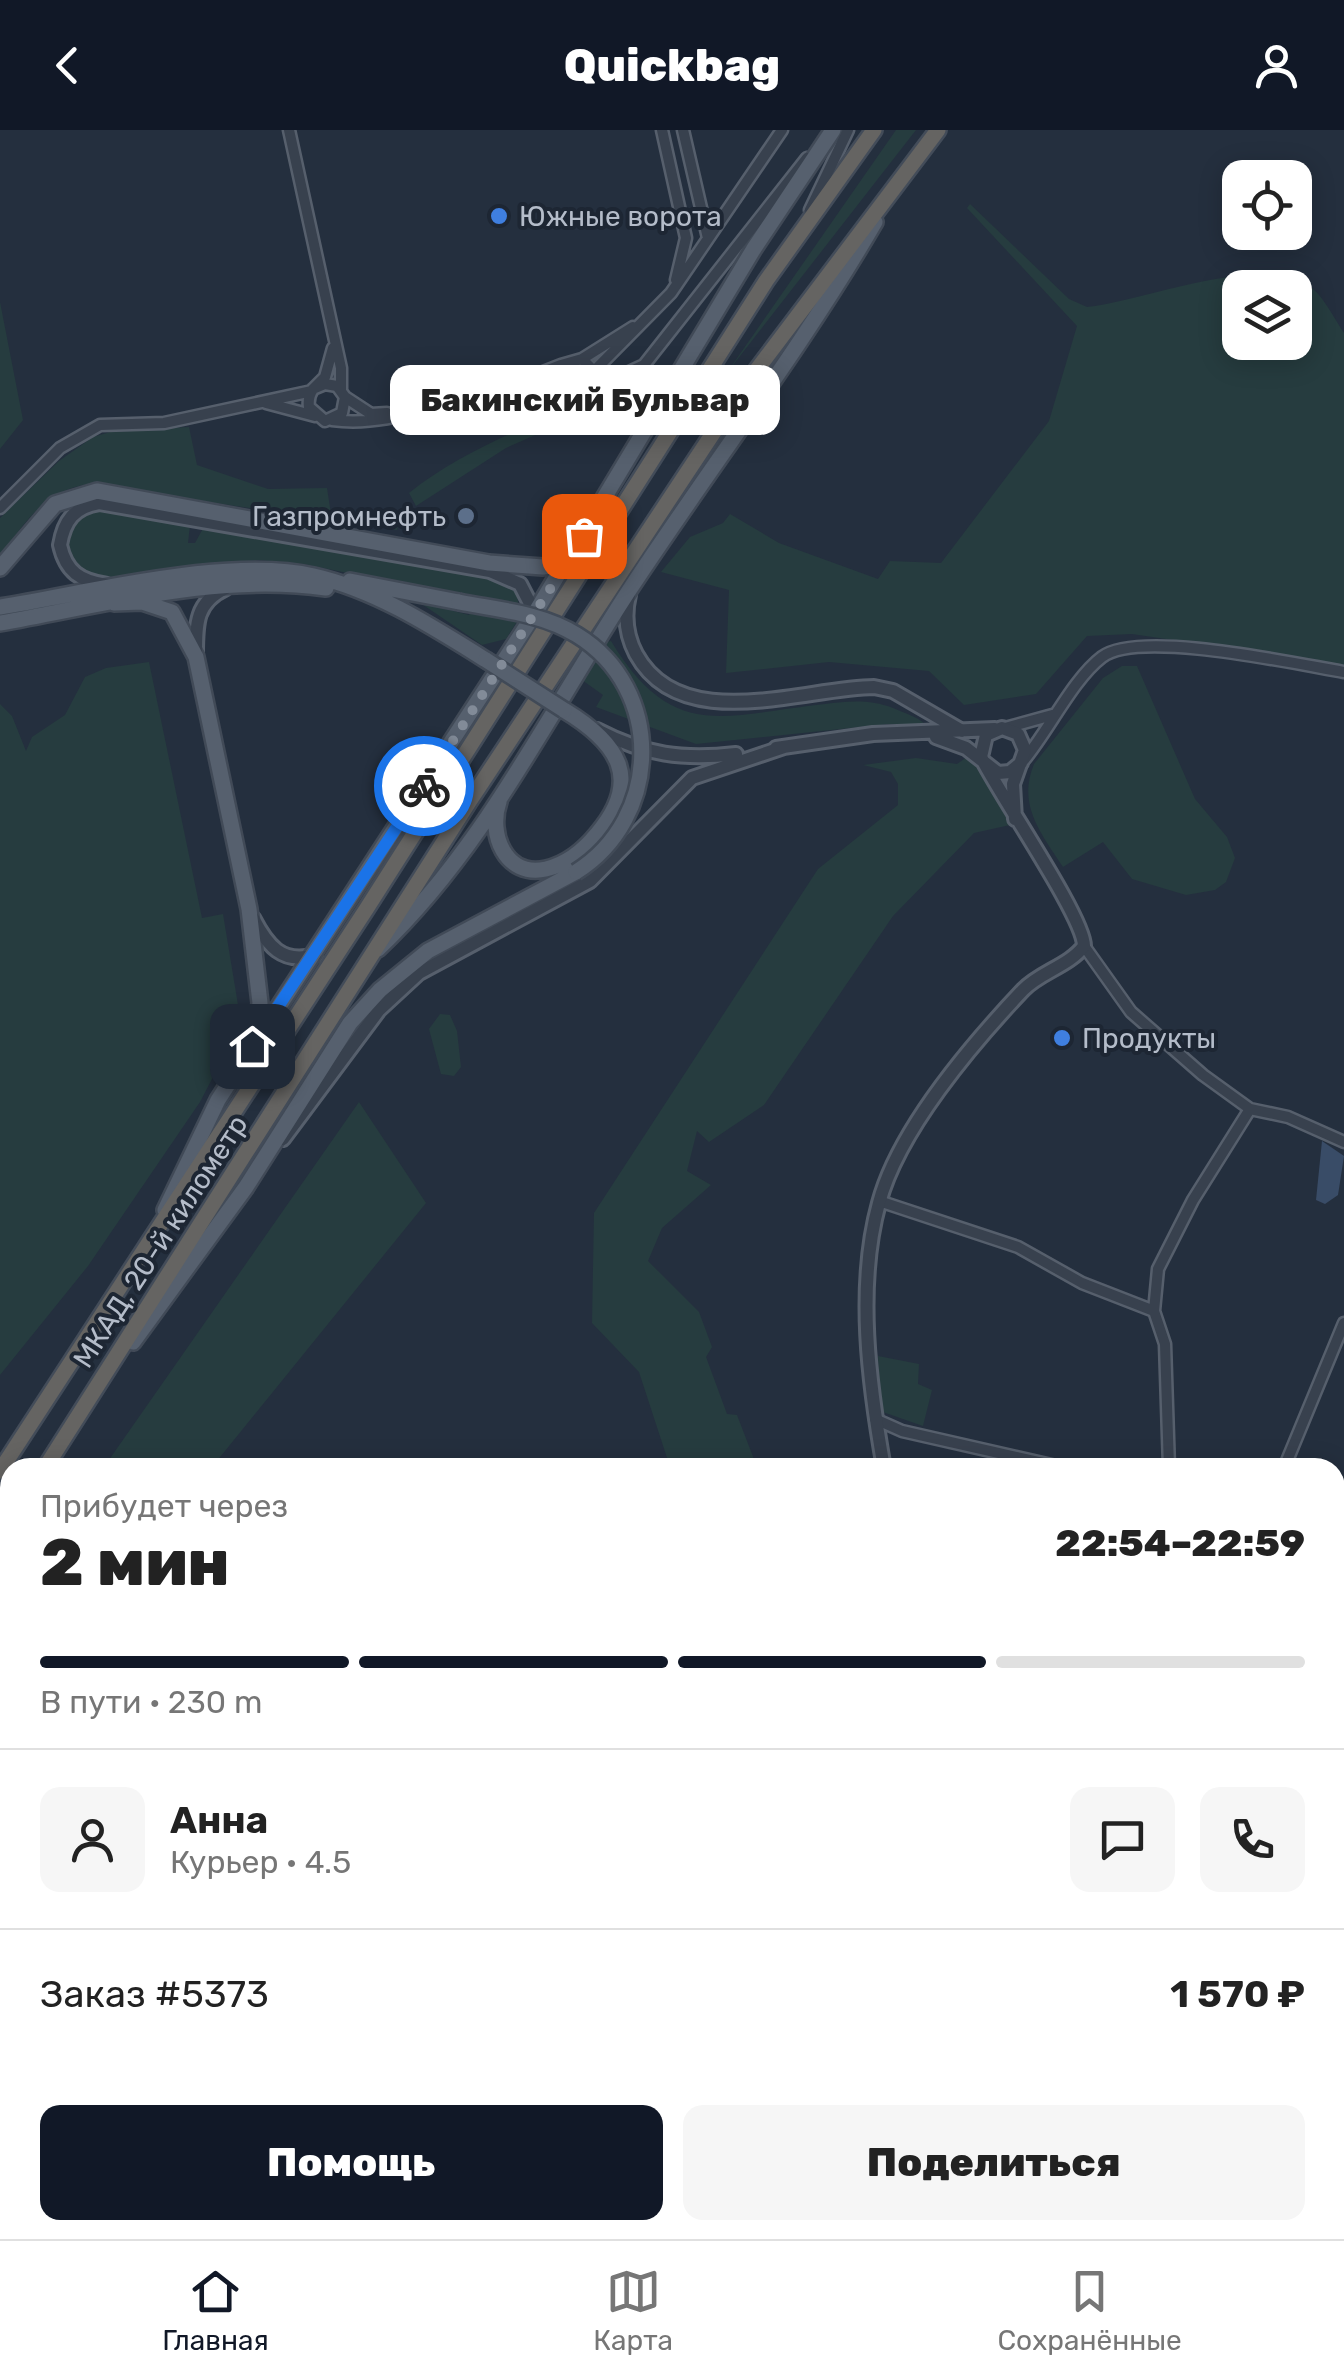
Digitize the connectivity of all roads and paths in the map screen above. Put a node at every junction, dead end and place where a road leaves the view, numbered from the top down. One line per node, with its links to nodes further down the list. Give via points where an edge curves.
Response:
1 (290, 130): 14 (street)
2 (662, 130): 12 (street, via 686,238)
3 (683, 130): 10 (street)
4 (782, 130): 10 (street)
5 (832, 130): 17 (street, via 644,366 620,376); 25 (main road)
6 (848, 130): 11 (street)
7 (874, 130): 11 (highway, МКАД, 20-й километр)
8 (938, 130): 9 (highway, МКАД, 20-й километр)
9 (902, 175): 30 (main road, via 835,290); 50 (highway, МКАД, 20-й километр, via 743,388)
10 (708, 238): 12 (street)
11 (796, 240): 57 (highway, МКАД, 20-й километр)
12 (672, 294): 13 (street)
13 (650, 319): 15 (street); 17 (street)
14 (335, 342): 18 (street, via 325,376); 19 (street)
15 (582, 359): 16 (street); 17 (street)
16 (561, 365): 19 (street, via 521,382 380,414 360,409); 20 (street, via 556,381)
17 (595, 373): 20 (street, via 584,396)
18 (313, 390): 19 (street, via 324,384); 21 (street); 22 (street, via 308,402)
19 (343, 394): 23 (street, via 342,413)
20 (565, 394): 23 (street, via 522,387 369,422)
21 (260, 403): 22 (street); 24 (street, via 164,423 100,425 60,448)
22 (314, 416): 23 (street)
23 (332, 420)
24 (0, 508)
25 (567, 563): 26 (main road, via 488,562 97,491 54,504); 34 (main road)
26 (0, 568)
27 (311, 575): 29 (main road, via 211,573); 31 (main road); 55 (main road, bridge, via 532,616 576,634 606,659 630,694 642,736 639,790 612,842 576,872 394,975 350,1023)
28 (242, 582): 31 (main road); 32 (main road); 36 (street, via 209,596 200,608)
29 (129, 587): 33 (main road); 34 (street, via 87,582 63,560 62,530 81,508 125,505 490,571 520,584)
30 (630, 588): 41 (street, via 625,610 631,645 642,664 678,693 727,702 893,690); 46 (main road)
31 (369, 596): 39 (main road, bridge, via 428,624)
32 (114, 603): 35 (main road); 36 (main road, via 142,602 172,612)
33 (0, 607)
34 (536, 613): 51 (main road)
35 (0, 623)
36 (196, 656): 48 (main road)
37 (1344, 672): 38 (street, via 1196,649 1129,646 1102,657)
38 (1064, 707): 40 (street, via 1046,720); 44 (street)
39 (590, 726): 43 (street, via 674,758); 46 (main road, via 614,753 622,780 610,816 576,854 539,870 502,851 494,819)
40 (1002, 728): 41 (street); 44 (street, via 1022,739); 45 (street, via 983,740)
41 (962, 731): 42 (street)
42 (906, 733): 43 (street); 45 (street, via 954,742)
43 (784, 748): 55 (street, via 692,778 590,882 406,984 379,1010)
44 (1023, 761): 45 (street, via 1004,773); 47 (street, via 1013,784)
45 (984, 762): 47 (street)
46 (506, 784): 50 (main road, via 428,898)
47 (1015, 819): 49 (street, via 1081,926)
48 (249, 909): 51 (street, via 271,948 296,959); 52 (main road, via 260,1003)
49 (1084, 946): 53 (street, via 1132,1012 1169,1048); 56 (street, via 1026,987 965,1061 902,1146)
50 (375, 952): 60 (highway, МКАД, 20-й километр)
51 (315, 955): 52 (main road)
52 (252, 1046): 57 (main road)
53 (1255, 1110): 54 (street); 58 (street, via 1192,1200 1158,1270)
54 (1344, 1142)
55 (246, 1187): 60 (main road)
56 (879, 1201): 58 (street, via 1018,1248 1082,1283); 61 (street, via 868,1327)
57 (155, 1229): 62 (highway, МКАД, 20-й километр)
58 (1154, 1310): 66 (street, via 1164,1344)
59 (1344, 1323): 67 (street)
60 (86, 1404): 63 (highway, МКАД, 20-й километр)
61 (875, 1419): 64 (street); 65 (street)
62 (8, 1458)
63 (51, 1458)
64 (882, 1458)
65 (1022, 1458)
66 (1169, 1458)
67 (1288, 1458)

